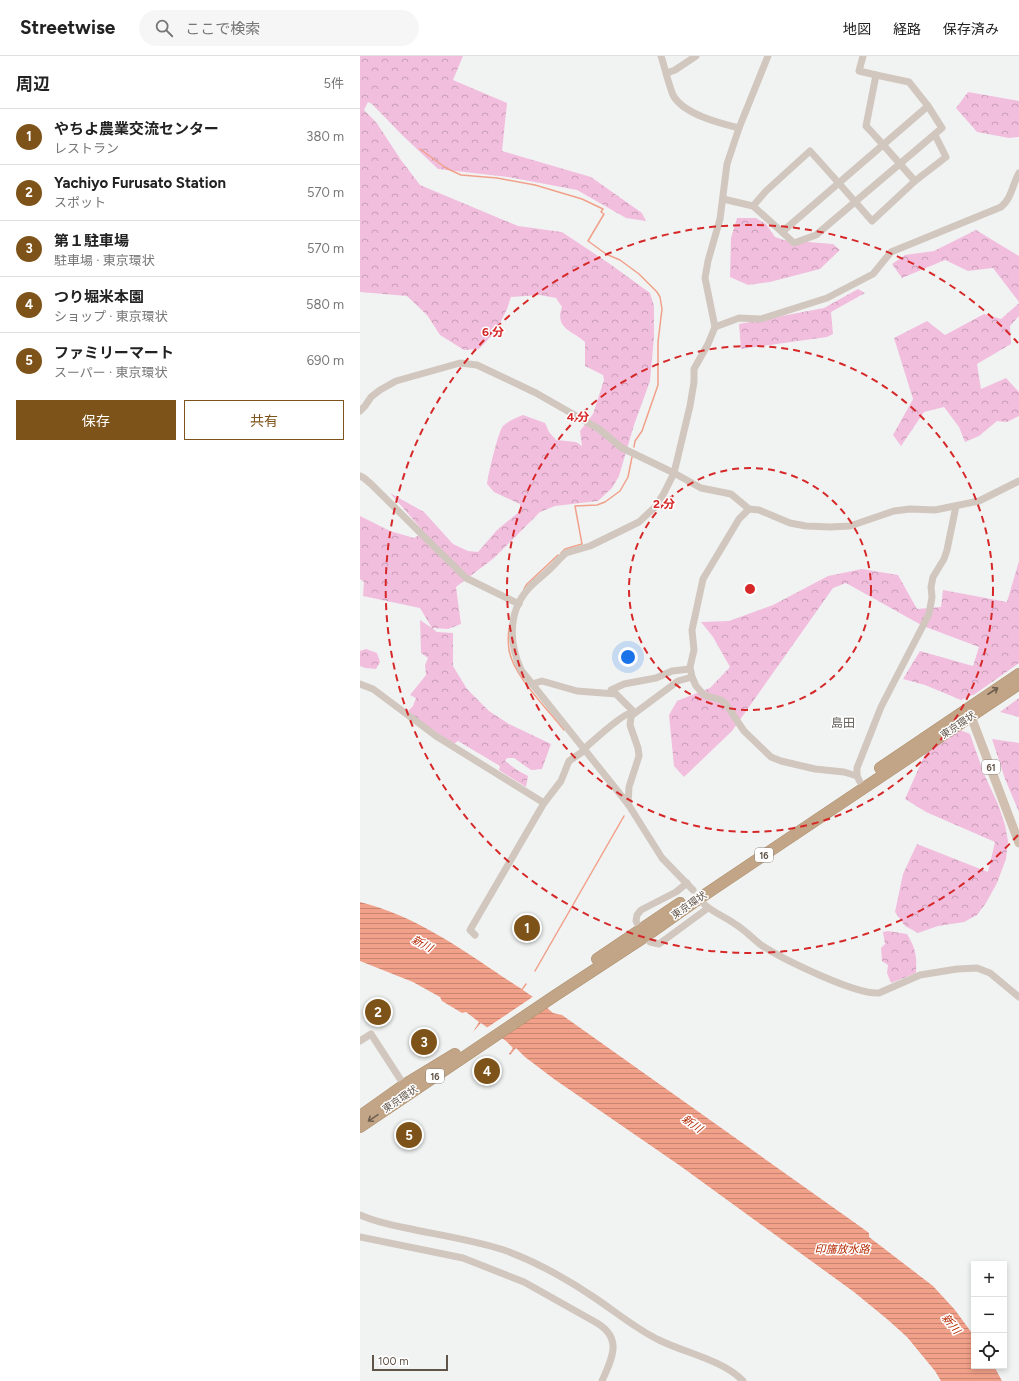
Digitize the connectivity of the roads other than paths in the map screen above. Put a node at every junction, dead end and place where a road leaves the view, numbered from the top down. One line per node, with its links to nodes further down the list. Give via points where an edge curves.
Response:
1 (661, 56): 5 (street)
2 (696, 56): 5 (street)
3 (768, 56): 8 (street)
4 (863, 56): 6 (street, via 859,71)
5 (667, 73): 8 (street, via 674,96 685,108 722,124)
6 (876, 75): 7 (street, via 909,82); 10 (street, via 866,126)
7 (928, 106): 9 (street, via 942,128); 10 (street)
8 (739, 128): 15 (street, via 727,164)
9 (934, 135): 11 (street); 13 (street, via 946,157)
10 (883, 145): 11 (street); 14 (street)
11 (900, 164): 13 (street); 16 (street)
12 (1019, 173): 19 (street, via 1009,198 1001,208 891,252 872,274 838,293 818,302 762,319 739,318)
13 (915, 181): 16 (street, via 872,221)
14 (839, 183): 16 (street); 17 (street, via 810,151); 18 (street)
15 (723, 199): 17 (street); 19 (street, via 705,278)
16 (856, 202): 18 (street, via 808,239 794,243)
17 (753, 206): 18 (street)
18 (782, 232)
19 (715, 327): 21 (street, via 694,369 690,406)
20 (360, 411): 21 (street, via 371,397 396,381 460,363 477,365 536,393 600,429 622,448)
21 (674, 473): 25 (street, via 701,488 731,494); 26 (street, via 659,501 644,519 590,546 566,553 532,585)
22 (360, 476): 26 (street, via 466,578)
23 (1019, 481): 24 (street, via 979,502)
24 (956, 506): 25 (street, via 935,510 894,511 854,525 830,527 790,524 759,510); 38 (street, via 947,550 932,577 929,614 881,707 857,768)
25 (749, 509): 27 (street, via 739,519 703,579 692,630 694,650)
26 (519, 604): 31 (street, via 513,622 513,648 521,670)
27 (690, 669): 29 (street); 33 (street, via 672,671 656,678 624,684)
28 (1019, 674): 34 (highway, 東京環状 / 16, one-way to 28)
29 (692, 678): 35 (street, via 678,681); 38 (street, via 704,695 725,703 744,731 771,757 815,769 844,772)
30 (360, 684): 39 (street, via 373,689 436,736)
31 (532, 684): 33 (street, via 542,681 577,691); 36 (street)
32 (1019, 684): 34 (highway, 東京環状 / 16)
33 (610, 693): 35 (street, via 620,697 632,710)
34 (970, 712): 37 (highway, 東京環状 / 16); 42 (main road, 61)
35 (631, 715): 36 (street, via 628,713); 40 (street, via 630,725 639,756 629,787)
36 (584, 749): 39 (street, via 569,761 561,781); 40 (street)
37 (872, 778): 38 (highway, 東京環状 / 16); 41 (highway, 東京環状 / 16)
38 (858, 779): 41 (highway, 東京環状 / 16)
39 (544, 804): 48 (street, via 470,930)
40 (628, 804): 43 (street, via 662,858)
41 (804, 824): 47 (highway, 東京環状 / 16)
42 (1019, 843)
43 (687, 883): 44 (street); 47 (street, via 676,892 641,910 636,921)
44 (693, 890)
45 (702, 902): 46 (street)
46 (708, 908): 47 (street, via 659,944 650,942); 49 (street, via 736,924 771,950 820,975 860,990 879,993 920,976 977,968 990,973)
47 (643, 933): 51 (highway, 東京環状 / 16)
48 (475, 935)
49 (1019, 997)
50 (360, 1041): 51 (street, via 371,1034)
51 (407, 1089): 52 (highway, 東京環状 / 16); 53 (highway, 東京環状 / 16, one-way to 53)
52 (360, 1116)
53 (360, 1127)
54 (360, 1215): 57 (street, via 379,1223 483,1244 529,1260 563,1277 659,1340 731,1371)
55 (360, 1237): 56 (street, via 462,1258 524,1282 597,1322 613,1341 614,1350)
56 (602, 1381)
57 (743, 1381)

